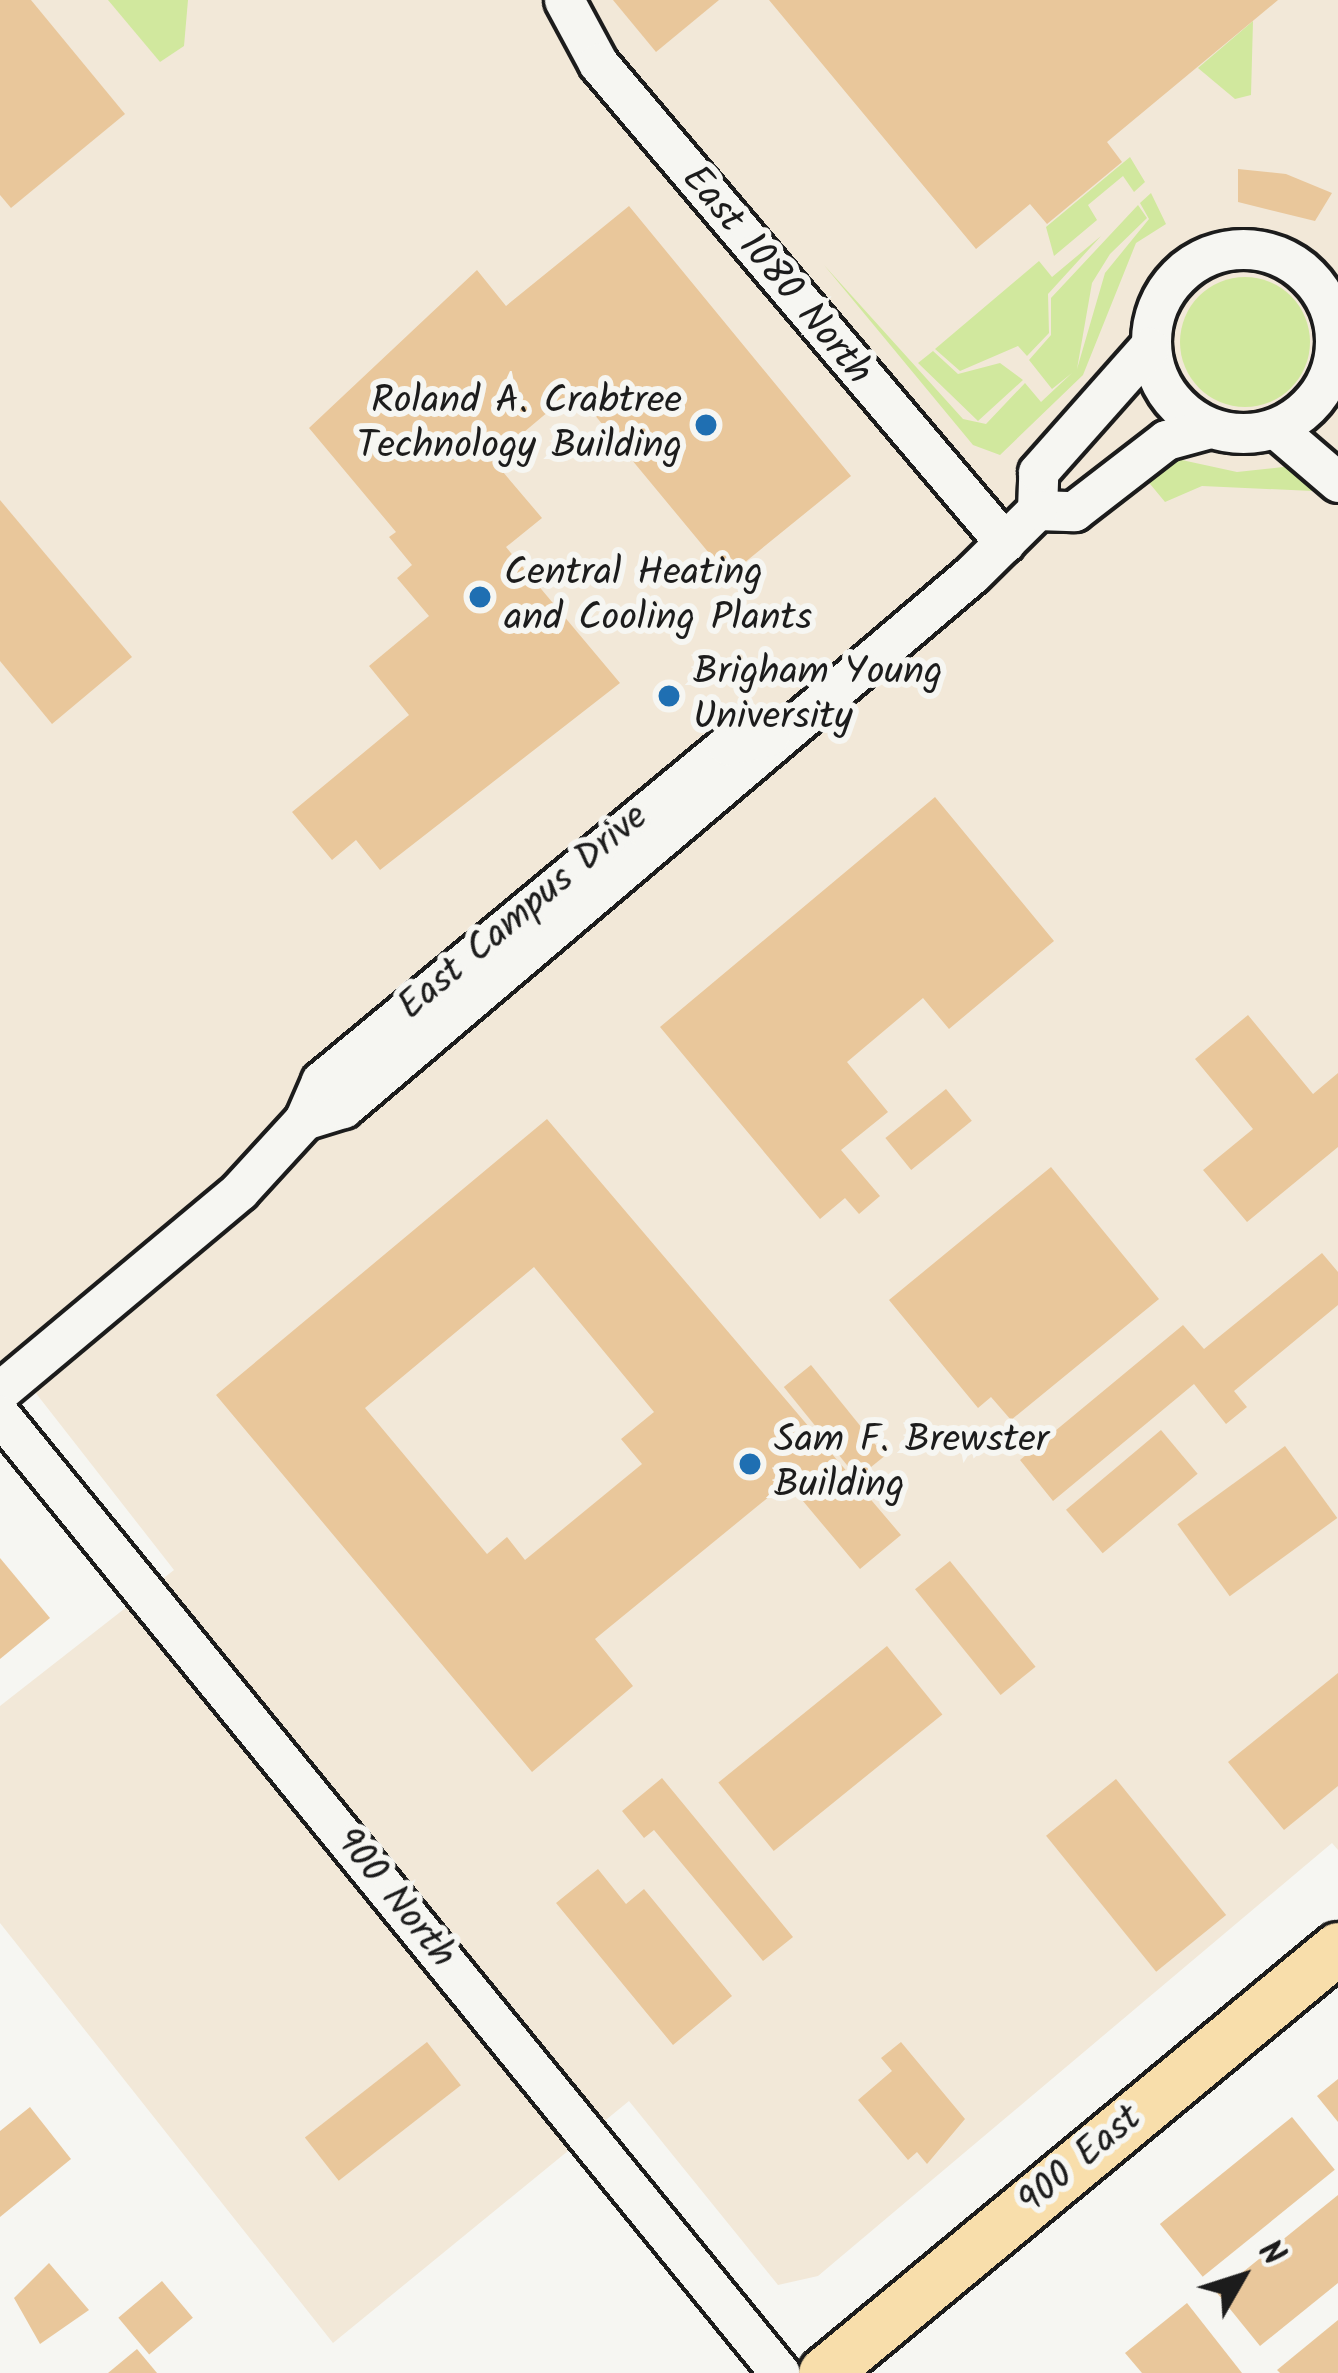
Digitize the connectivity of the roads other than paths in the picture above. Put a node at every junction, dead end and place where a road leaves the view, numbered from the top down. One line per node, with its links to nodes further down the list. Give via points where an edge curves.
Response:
1 (564, 0): 8 (street, East 1080 North, via 598,63)
2 (1149, 347): 3 (street, via 1178,275 1203,257 1262,250 1314,280 1329,306 1336,336); 5 (street, via 1161,384); 7 (street, East Campus Drive, via 1038,472)
3 (1329, 406): 4 (street)
4 (1275, 428): 5 (street); 6 (street)
5 (1206, 429): 7 (street, via 1166,440 1074,511)
6 (1338, 482)
7 (1037, 510): 8 (street, East Campus Drive)
8 (1005, 543): 9 (street, East Campus Drive, via 769,736 733,787 343,1108 304,1120 239,1191)
9 (0, 1391)
10 (0, 1415): 12 (street, 900 North)
11 (1338, 1948): 13 (main road, 900 East)
12 (780, 2373)
13 (824, 2373)

